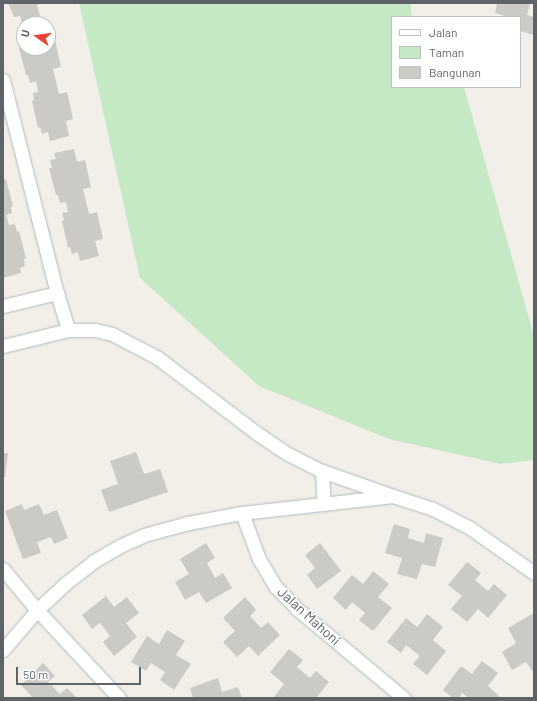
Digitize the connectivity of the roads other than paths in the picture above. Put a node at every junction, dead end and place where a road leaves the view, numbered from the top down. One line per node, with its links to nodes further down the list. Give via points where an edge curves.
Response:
1 (3, 80): 2 (street)
2 (57, 294): 3 (street); 4 (street)
3 (3, 306)
4 (68, 330): 5 (street); 6 (street, via 95,330 134,344 158,358 255,432 288,454)
5 (3, 346)
6 (322, 471): 7 (street); 8 (street)
7 (393, 496): 8 (street); 11 (street, via 431,508 470,528)
8 (324, 504): 9 (street)
9 (242, 513): 12 (street, via 181,525 144,535 122,545 94,561); 15 (street, Jalan Mahoni, via 259,559 276,587 297,609)
10 (3, 569): 12 (street)
11 (534, 573)
12 (37, 610): 13 (street); 14 (street)
13 (3, 650)
14 (119, 698)
15 (404, 698)

